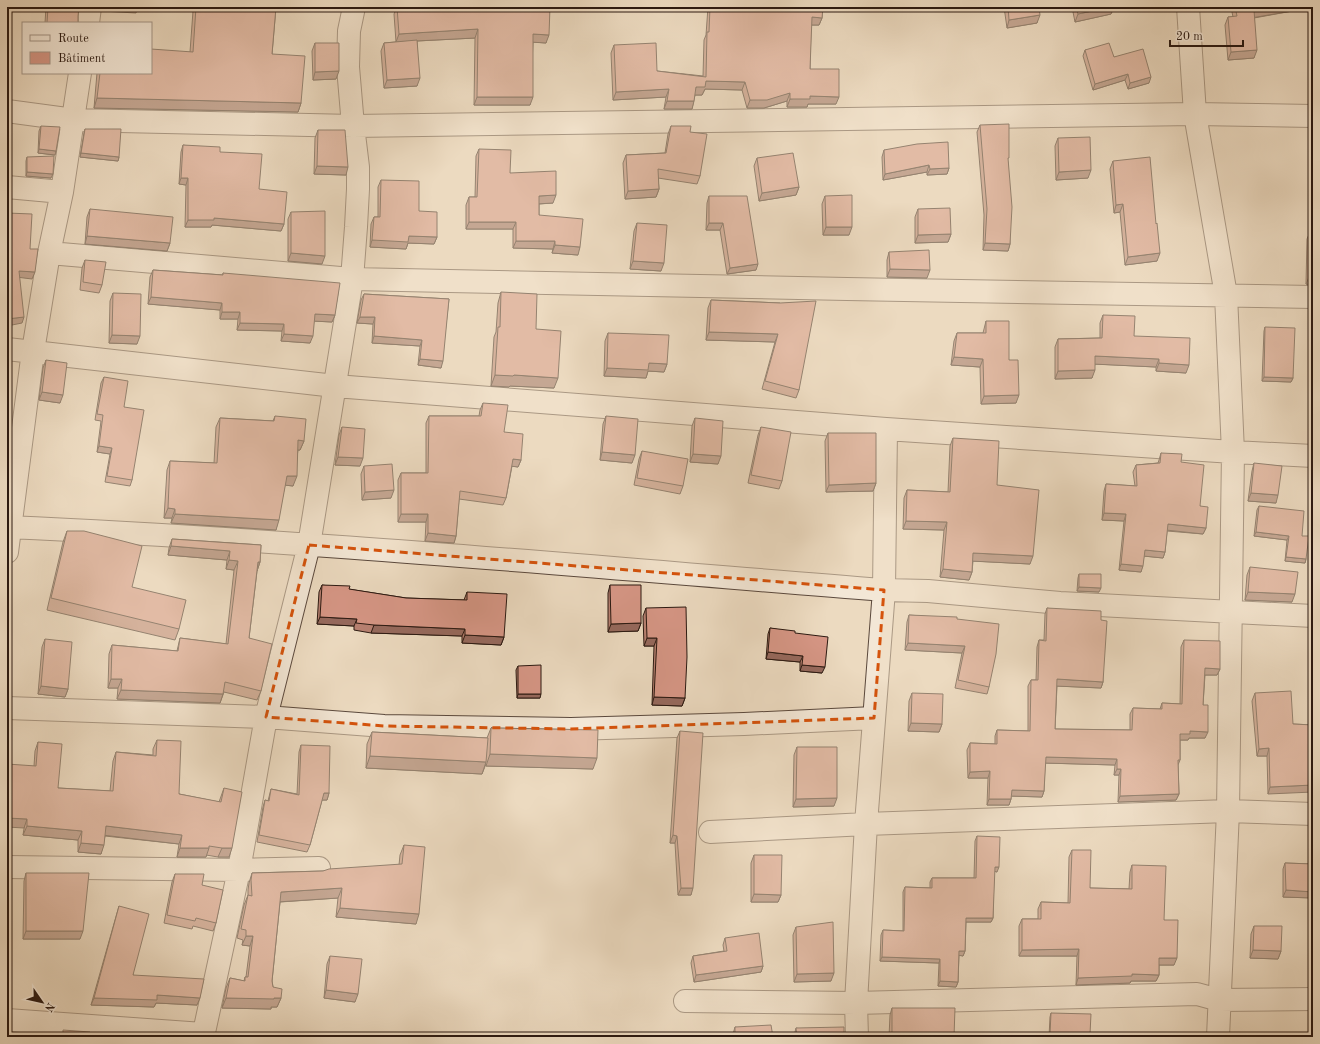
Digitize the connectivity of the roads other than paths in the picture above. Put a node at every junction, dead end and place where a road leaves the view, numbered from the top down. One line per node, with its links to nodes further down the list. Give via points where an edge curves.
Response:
1 (90, 7): 4 (street)
2 (354, 7): 10 (street, via 348,67)
3 (1188, 7): 7 (street)
4 (88, 22)
5 (80, 74): 9 (street)
6 (7, 111): 9 (street)
7 (1195, 114): 8 (street); 10 (street); 15 (street)
8 (1313, 116)
9 (74, 120): 10 (street); 12 (street)
10 (353, 126): 14 (street, via 358,189)
11 (7, 187): 12 (street)
12 (62, 192): 13 (street)
13 (49, 252): 14 (street); 18 (street)
14 (352, 279): 15 (street); 19 (street)
15 (1226, 295): 16 (street); 21 (street)
16 (1313, 297)
17 (7, 349): 18 (street)
18 (33, 351): 19 (street); 23 (street)
19 (335, 386): 20 (street); 24 (street)
20 (886, 429): 21 (street); 26 (street)
21 (1233, 452): 22 (street); 27 (street)
22 (1313, 456)
23 (8, 527): 24 (street); 25 (street)
24 (309, 545): 26 (street); 30 (street)
25 (7, 552)
26 (884, 590): 27 (street, via 1060,603); 31 (street)
27 (1231, 611): 28 (street); 32 (street)
28 (1313, 616)
29 (7, 708): 30 (street)
30 (266, 717): 31 (street, via 384,726 571,729); 38 (street)
31 (874, 718): 34 (street)
32 (1228, 811): 33 (street); 34 (street); 40 (street)
33 (1313, 814)
34 (866, 824): 35 (street); 42 (street)
35 (710, 832)
36 (7, 867): 38 (street)
37 (319, 868): 38 (street)
38 (239, 870): 44 (street)
39 (1313, 999): 40 (street)
40 (1219, 1000): 42 (street, via 1197,994); 46 (street)
41 (685, 1001): 42 (street)
42 (856, 1003): 45 (street)
43 (7, 1020): 44 (street)
44 (203, 1036)
45 (857, 1037)
46 (1218, 1037)

